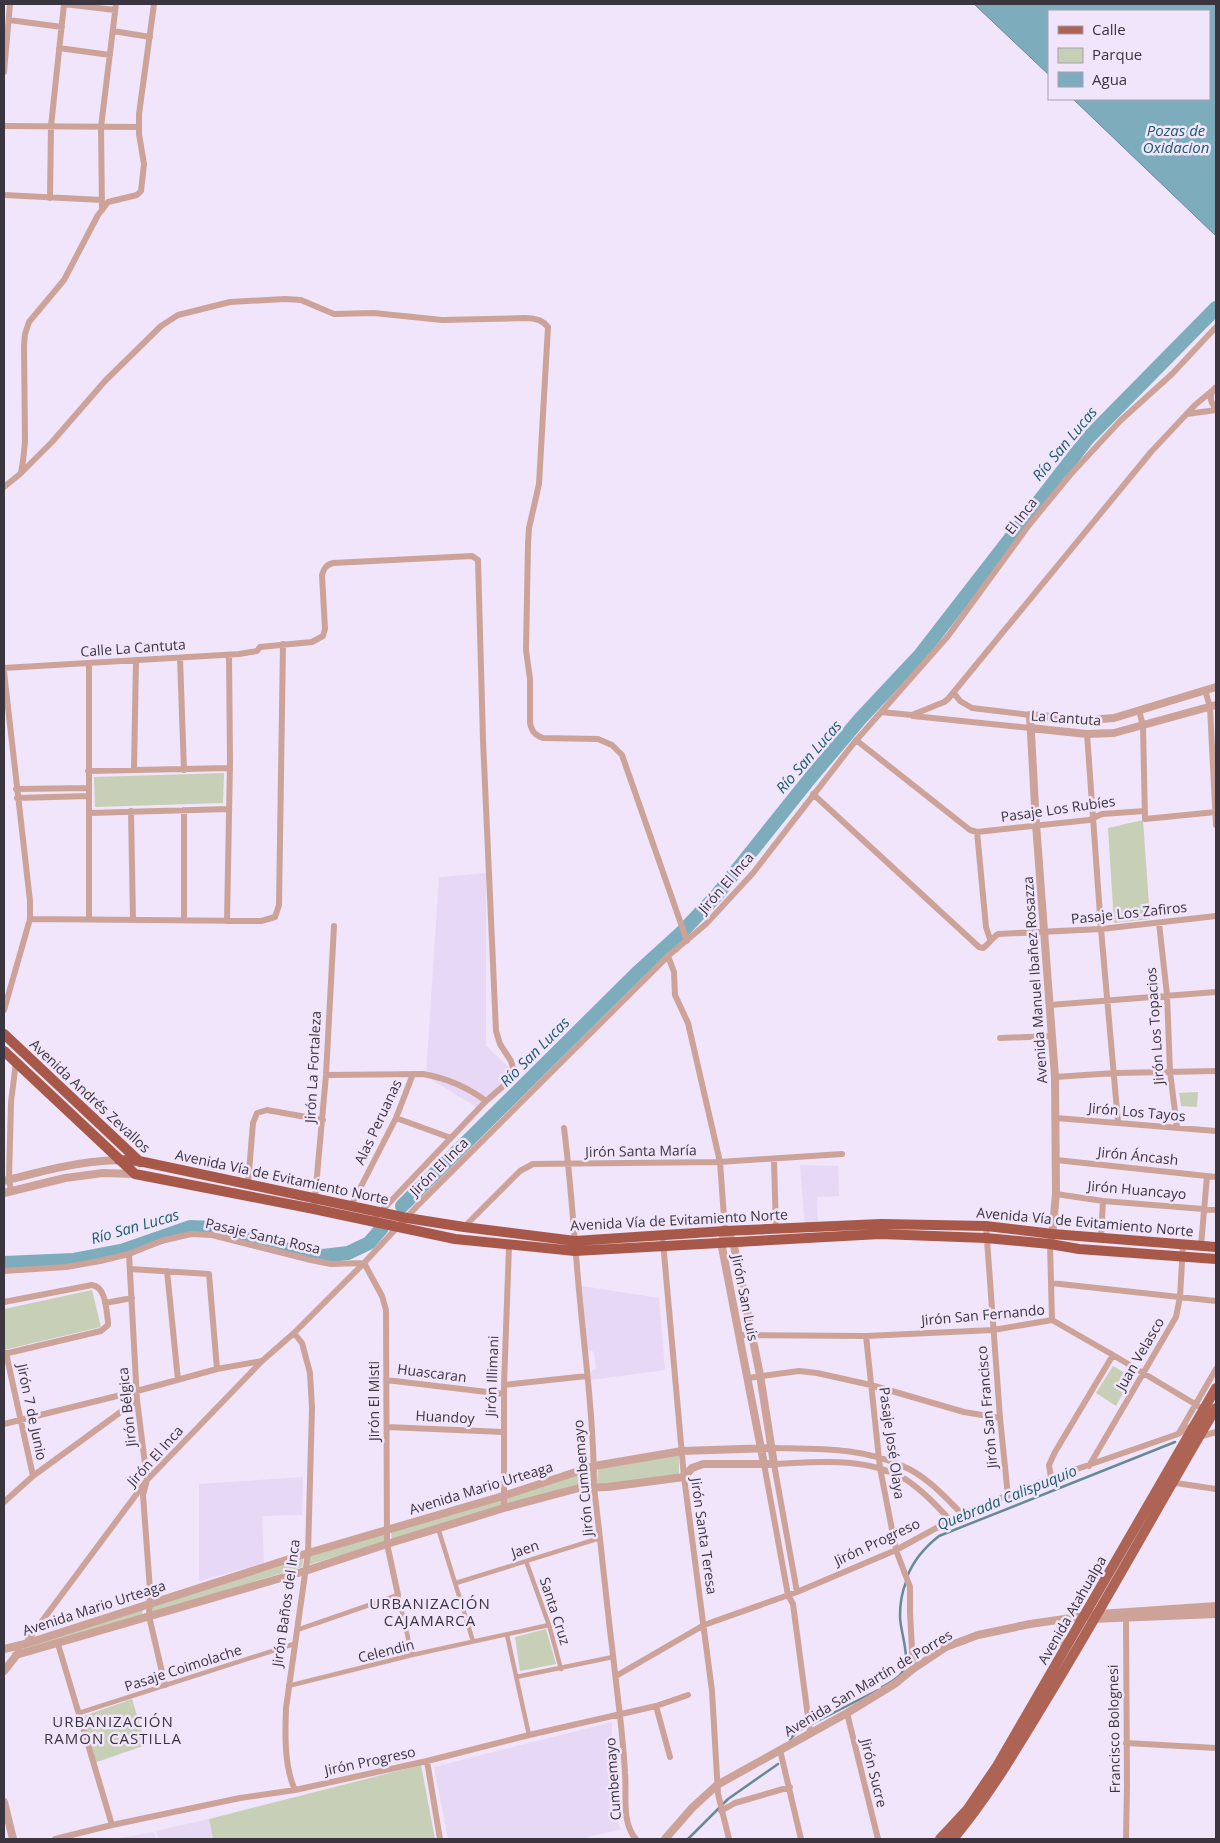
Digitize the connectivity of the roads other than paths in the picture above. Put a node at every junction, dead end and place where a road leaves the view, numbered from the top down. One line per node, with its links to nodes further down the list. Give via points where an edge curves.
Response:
1 (10, 4): 5 (street)
2 (64, 4): 4 (street); 6 (street)
3 (154, 4): 8 (street)
4 (116, 7): 7 (street)
5 (9, 20): 6 (street); 11 (street)
6 (62, 27): 9 (street)
7 (113, 31): 8 (street); 10 (street)
8 (150, 37): 15 (street)
9 (60, 48): 10 (street); 13 (street)
10 (110, 55): 14 (street)
11 (4, 72)
12 (4, 126): 13 (street)
13 (51, 126): 14 (street); 17 (street)
14 (101, 127): 15 (street); 18 (street)
15 (139, 127): 19 (street, via 144,164 141,191 137,195 108,202)
16 (4, 195): 17 (street)
17 (50, 198): 18 (street)
18 (102, 200): 19 (street)
19 (102, 210): 24 (street, via 64,280 29,322 25,334 25,442)
20 (1216, 328): 38 (street, El Inca, via 1172,374 1120,420 1070,475 948,636)
21 (1215, 388): 22 (street, via 1211,401); 23 (street)
22 (1216, 409): 23 (street)
23 (1187, 414): 34 (street, via 1151,452)
24 (20, 474): 25 (street); 74 (street, via 105,380 161,326 178,315 230,302 285,299 301,300 334,314 374,313 442,320 534,318 545,323 548,327 539,484 528,544 526,650 530,723 532,730 543,738 598,739 612,745 622,755)
25 (4, 487)
26 (283, 644): 27 (street, Calle La Cantuta); 69 (street, via 279,905 275,917 261,921); 93 (street, Calle La Cantuta, via 312,642 323,636 322,575 328,564 472,556 479,561 496,1031 514,1072 508,1082)
27 (229, 655): 28 (street, Calle La Cantuta); 45 (street)
28 (180, 658): 29 (street, Calle La Cantuta); 47 (street)
29 (136, 660): 30 (street, Calle La Cantuta); 46 (street)
30 (89, 663): 31 (street, Calle La Cantuta); 48 (street)
31 (4, 670): 50 (street)
32 (1216, 686): 33 (street, La Cantuta)
33 (1205, 690): 35 (street); 36 (street, La Cantuta)
34 (954, 693): 37 (street); 40 (street, La Cantuta, via 972,708)
35 (1213, 706): 41 (street, La Cantuta); 58 (street)
36 (1139, 710): 40 (street, La Cantuta, via 1096,720); 41 (street)
37 (944, 711): 39 (street, La Cantuta); 39 (street); 42 (street, La Cantuta)
38 (882, 712): 39 (street, La Cantuta); 44 (street, Jirón El Inca)
39 (912, 715)
40 (1030, 715): 42 (street, Avenida Manuel Ibañez Rosazza)
41 (1143, 726): 43 (street, La Cantuta); 56 (street)
42 (1030, 728): 43 (street, La Cantuta); 61 (street, Avenida Manuel Ibañez Rosazza)
43 (1087, 734): 60 (street)
44 (856, 740): 51 (street, Jirón El Inca); 63 (street, via 970,830)
45 (230, 768): 47 (street); 54 (street)
46 (134, 770): 47 (street); 48 (street)
47 (184, 770)
48 (88, 771): 49 (street)
49 (89, 788): 50 (street); 52 (street)
50 (16, 789): 53 (street)
51 (813, 794): 74 (street, Jirón El Inca, via 753,872 706,924); 75 (street, Pasaje Los Zafiros, via 974,944 983,948)
52 (89, 796): 53 (street); 59 (street)
53 (17, 798): 65 (street)
54 (229, 809): 55 (street); 69 (street)
55 (184, 810): 57 (street); 68 (street)
56 (1145, 811): 58 (street, via 1145,819); 60 (street, Pasaje Los Rubíes, via 1102,814)
57 (131, 812): 59 (street); 67 (street)
58 (1216, 812): 62 (street)
59 (90, 813): 66 (street)
60 (1093, 818): 61 (street, Pasaje Los Rubíes); 72 (street)
61 (1036, 824): 63 (street, Pasaje Los Rubíes); 73 (street, Avenida Manuel Ibañez Rosazza)
62 (1216, 825)
63 (977, 832): 75 (street, via 986,927)
64 (1216, 916): 70 (street, Pasaje Los Zafiros)
65 (30, 918): 66 (street); 81 (street)
66 (88, 919): 67 (street)
67 (133, 920): 68 (street)
68 (184, 920): 69 (street)
69 (227, 920)
70 (1158, 923): 72 (street, Pasaje Los Zafiros); 78 (street, Jirón Los Topacios)
71 (334, 926): 91 (street, Jirón La Fortaleza)
72 (1101, 929): 73 (street, Pasaje Los Zafiros); 79 (street)
73 (1044, 933): 75 (street, Pasaje Los Zafiros, via 998,934); 80 (street, Avenida Manuel Ibañez Rosazza)
74 (686, 939): 76 (street, Jirón El Inca)
75 (990, 939)
76 (668, 956): 108 (street, via 674,972 675,994 688,1023); 124 (street, Jirón El Inca)
77 (1216, 992): 78 (street)
78 (1167, 995): 79 (street); 88 (street, Jirón Los Topacios)
79 (1109, 999): 80 (street); 89 (street)
80 (1050, 1004): 83 (street, Avenida Manuel Ibañez Rosazza)
81 (4, 1010)
82 (4, 1034): 107 (highway, Avenida Andrés Zevallos)
83 (1052, 1036): 84 (street); 92 (street, Avenida Manuel Ibañez Rosazza)
84 (1000, 1038)
85 (4, 1051): 86 (highway, Avenida Andrés Zevallos)
86 (16, 1062): 94 (street); 104 (highway, Avenida Andrés Zevallos)
87 (1216, 1071): 88 (street)
88 (1170, 1072): 89 (street); 99 (street, Jirón Los Topacios)
89 (1115, 1073): 92 (street); 98 (street)
90 (414, 1074): 91 (street); 93 (street, via 451,1081); 95 (street, Alas Peruanas)
91 (326, 1076): 97 (street, Jirón La Fortaleza)
92 (1055, 1077): 96 (street, Avenida Manuel Ibañez Rosazza)
93 (486, 1101): 102 (street)
94 (7, 1103): 114 (street)
95 (396, 1118): 102 (street); 120 (street, Alas Peruanas)
96 (1056, 1118): 98 (street, Jirón Los Tayos); 106 (street, Avenida Manuel Ibañez Rosazza)
97 (323, 1120): 115 (street, via 267,1110 257,1114 253,1123); 119 (street, Jirón La Fortaleza)
98 (1118, 1122): 99 (street, Jirón Los Tayos)
99 (1177, 1127): 101 (street, Jirón Los Tayos)
100 (564, 1128): 109 (street, Jirón Cumbemayo)
101 (1216, 1131)
102 (451, 1138): 123 (street)
103 (842, 1154): 105 (street, Jirón Santa María)
104 (119, 1160): 107 (highway, Avenida Vía de Evitamiento Norte); 110 (highway, Avenida Andrés Zevallos); 114 (street, via 78,1163)
105 (774, 1160): 108 (street, Jirón Santa María); 129 (street)
106 (1056, 1160): 111 (street, Jirón Áncash); 117 (street, Avenida Manuel Ibañez Rosazza)
107 (140, 1161): 112 (highway, Avenida Andrés Zevallos); 115 (highway, Avenida Vía de Evitamiento Norte)
108 (720, 1162): 109 (street, Jirón Santa María); 131 (street)
109 (569, 1164): 128 (street, Jirón Santa María, via 527,1166); 140 (street, Jirón Cumbemayo)
110 (135, 1174): 112 (highway, Avenida Vía de Evitamiento Norte); 116 (street, via 103,1173 65,1178)
111 (1207, 1176): 113 (street, Jirón Áncash); 121 (street)
112 (158, 1177): 119 (highway, Avenida Vía de Evitamiento Norte)
113 (1216, 1177)
114 (6, 1180): 116 (street)
115 (248, 1184): 119 (highway, Avenida Vía de Evitamiento Norte)
116 (7, 1192)
117 (1056, 1194): 118 (street, Jirón Huancayo); 134 (street, Avenida Manuel Ibañez Rosazza)
118 (1103, 1201): 121 (street, Jirón Huancayo); 132 (street)
119 (315, 1203): 120 (highway, Avenida Vía de Evitamiento Norte); 125 (highway, Avenida Vía de Evitamiento Norte)
120 (350, 1206): 123 (highway, Avenida Vía de Evitamiento Norte)
121 (1205, 1209): 122 (street, Jirón Huancayo); 141 (street)
122 (1216, 1210)
123 (383, 1213): 124 (highway, Avenida Vía de Evitamiento Norte); 125 (street)
124 (404, 1217): 127 (street, Jirón El Inca); 128 (highway, Avenida Vía de Evitamiento Norte)
125 (374, 1222): 127 (highway, Avenida Vía de Evitamiento Norte)
126 (986, 1226): 130 (highway, Avenida Vía de Evitamiento Norte); 133 (street, Jirón San Francisco); 134 (highway, Avenida Vía de Evitamiento Norte)
127 (395, 1227): 139 (highway, Avenida Vía de Evitamiento Norte); 146 (street, Jirón El Inca)
128 (464, 1227): 140 (highway, Avenida Vía de Evitamiento Norte)
129 (776, 1230): 130 (highway, Avenida Vía de Evitamiento Norte); 131 (highway, Avenida Vía de Evitamiento Norte)
130 (851, 1230): 133 (highway); 137 (highway)
131 (725, 1231): 135 (highway, Avenida Vía de Evitamiento Norte); 136 (street, Jirón San Luis); 137 (street, Jirón San Luis)
132 (1100, 1237): 134 (highway, Avenida Vía de Evitamiento Norte); 138 (highway, Avenida Vía de Evitamiento Norte)
133 (986, 1238): 134 (highway); 157 (street, Jirón San Francisco)
134 (1052, 1239): 144 (highway, via 1079,1249); 150 (street)
135 (662, 1240): 136 (highway); 140 (highway); 193 (street, Jirón Santa Teresa)
136 (721, 1242): 137 (highway); 159 (street, Jirón San Luis)
137 (733, 1242): 160 (street, Jirón San Luis)
138 (1182, 1244): 141 (highway, Avenida Vía de Evitamiento Norte); 144 (street, Juan Velasco)
139 (509, 1246): 140 (highway, Avenida Vía de Evitamiento Norte); 174 (street, Jirón Illimani)
140 (575, 1246): 169 (street, Jirón Cumbemayo)
141 (1201, 1246): 142 (highway, Avenida Vía de Evitamiento Norte)
142 (1216, 1247)
143 (129, 1254): 146 (street, Pasaje Santa Rosa, via 191,1234 212,1234 310,1260 331,1264); 147 (street, Jirón Bélgica); 148 (street, Pasaje Santa Rosa, via 66,1267)
144 (1181, 1257): 145 (highway); 151 (street, Juan Velasco)
145 (1216, 1259)
146 (364, 1263): 158 (street, Jirón El Inca); 172 (street, Jirón El Misti, via 386,1310)
147 (130, 1269): 149 (street); 152 (street, Jirón Bélgica)
148 (4, 1271)
149 (167, 1271): 165 (street, via 209,1274); 171 (street)
150 (1051, 1283): 151 (street); 156 (street)
151 (1180, 1297): 153 (street); 167 (street, Juan Velasco, via 1176,1317)
152 (132, 1298): 155 (street); 176 (street, Jirón Bélgica)
153 (1216, 1301)
154 (4, 1302): 155 (street, via 92,1285 100,1288)
155 (104, 1303): 162 (street, via 108,1325 101,1331)
156 (1052, 1320): 157 (street, Jirón San Fernando); 163 (street, Jirón San Fernando)
157 (993, 1330): 161 (street, Jirón San Fernando); 181 (street, Jirón San Francisco)
158 (294, 1333): 164 (street, Jirón El Inca); 218 (street, Jirón Baños del Inca, via 302,1343 310,1373)
159 (740, 1335): 160 (street, Jirón San Fernando); 170 (street, Jirón San Luis)
160 (752, 1335): 161 (street, Jirón San Fernando); 168 (street, Jirón San Luis)
161 (866, 1336): 173 (street, Pasaje José Olaya)
162 (5, 1353): 182 (street, Jirón 7 de Junio)
163 (1113, 1355): 167 (street, Jirón San Fernando); 202 (street, via 1055,1452 1049,1466)
164 (262, 1360): 165 (street); 203 (street, Jirón El Inca)
165 (217, 1369): 171 (street)
166 (1216, 1369): 179 (street, Avenida Atahualpa)
167 (1143, 1373): 179 (street, Jirón San Fernando); 198 (street, Juan Velasco)
168 (760, 1375): 170 (street); 173 (street, via 799,1371); 192 (street, Jirón San Luis)
169 (587, 1376): 174 (street); 197 (street, Jirón Cumbemayo)
170 (748, 1378): 191 (street, Jirón San Luis)
171 (178, 1380): 176 (street)
172 (386, 1380): 177 (street, Huascaran); 186 (street, Jirón El Misti)
173 (871, 1385): 181 (street, via 964,1412); 194 (street, Pasaje José Olaya)
174 (504, 1386): 177 (street, Jirón Illimani)
175 (1216, 1388): 179 (main road, Avenida Atahualpa)
176 (137, 1391): 178 (street, Jirón Bélgica); 182 (street)
177 (504, 1394): 187 (street, Jirón Illimani)
178 (137, 1400): 200 (street); 203 (street, Jirón Bélgica)
179 (1200, 1407): 184 (main road, Avenida Atahualpa); 189 (street, Avenida Atahualpa)
180 (1216, 1408): 183 (main road, Avenida Atahualpa)
181 (1000, 1418): 208 (street, Jirón San Francisco)
182 (20, 1420): 185 (street); 200 (street, Jirón 7 de Junio)
183 (1209, 1420): 184 (street, Jirón Progreso); 190 (main road, Avenida Atahualpa)
184 (1196, 1422): 189 (street, Jirón Progreso); 204 (main road, Avenida Atahualpa)
185 (4, 1424)
186 (386, 1427): 187 (street, Huandoy); 214 (street, Jirón El Misti)
187 (503, 1432): 207 (street, Jirón Illimani)
188 (1216, 1432): 190 (street)
189 (1178, 1434): 198 (street, Jirón Progreso)
190 (1198, 1438): 204 (main road, Avenida Atahualpa)
191 (761, 1448): 192 (street, Avenida Mario Urteaga); 193 (street, Avenida Mario Urteaga); 195 (street, Jirón San Luis)
192 (772, 1448): 194 (street, Avenida Mario Urteaga, via 841,1449); 196 (street, Jirón San Luis)
193 (682, 1451): 197 (street, Avenida Mario Urteaga); 201 (street, Jirón Santa Teresa)
194 (879, 1456): 199 (street, Pasaje José Olaya); 211 (street, Avenida Mario Urteaga, via 910,1470 935,1487)
195 (764, 1464): 196 (street, Avenida Mario Urteaga); 201 (street, Avenida Mario Urteaga, via 703,1464 692,1468); 225 (street, Jirón San Luis)
196 (774, 1464): 199 (street, Avenida Mario Urteaga, via 843,1462); 223 (street, Jirón San Luis)
197 (594, 1466): 205 (street, Jirón Cumbemayo); 207 (street, Avenida Mario Urteaga)
198 (1089, 1466): 202 (street, Jirón Progreso)
199 (880, 1468): 212 (street, Avenida Mario Urteaga, via 905,1480); 217 (street, Pasaje José Olaya)
200 (33, 1476): 209 (street)
201 (684, 1477): 205 (street, Avenida Mario Urteaga); 236 (street, Jirón Santa Teresa)
202 (1051, 1478): 208 (street, Jirón Progreso)
203 (147, 1480): 227 (street, Jirón Bélgica, via 143,1495); 240 (street, Jirón El Inca)
204 (1168, 1482): 206 (street); 231 (main road, Avenida Atahualpa); 232 (main road, Avenida Atahualpa)
205 (594, 1488): 210 (street, Avenida Mario Urteaga, via 579,1488); 215 (street, Jirón Cumbemayo)
206 (1216, 1489)
207 (503, 1496): 210 (street, Jirón Illimani); 214 (street, Avenida Mario Urteaga)
208 (1008, 1496): 211 (street, Jirón Progreso)
209 (4, 1502)
210 (504, 1508): 213 (street, Avenida Mario Urteaga)
211 (962, 1514): 212 (street, Jirón Progreso)
212 (950, 1520): 217 (street, Jirón Progreso)
213 (438, 1528): 216 (street, Avenida Mario Urteaga); 221 (street)
214 (386, 1529): 216 (street, Jirón El Misti); 218 (street, Avenida Mario Urteaga)
215 (600, 1538): 219 (street, Jaen); 247 (street, Jirón Cumbemayo)
216 (386, 1544): 220 (street, Avenida Mario Urteaga); 224 (street, Jirón El Misti)
217 (896, 1550): 223 (street, Jirón Progreso); 249 (street, Pasaje José Olaya, via 909,1583)
218 (308, 1553): 220 (street, Jirón Baños del Inca); 222 (street, Avenida Mario Urteaga)
219 (526, 1561): 221 (street, Jaen); 235 (street, Santa Cruz)
220 (305, 1571): 226 (street, Avenida Mario Urteaga); 237 (street, Jirón Baños del Inca)
221 (456, 1583): 239 (street)
222 (206, 1586): 226 (street); 227 (street, Avenida Mario Urteaga)
223 (797, 1592): 225 (street, Jirón Progreso)
224 (398, 1594): 237 (street); 245 (street)
225 (788, 1595): 236 (street, Jirón Progreso); 260 (street, Jirón San Luis, via 793,1604)
226 (208, 1599): 230 (street, Avenida Mario Urteaga)
227 (149, 1603): 230 (street, Jirón Bélgica); 240 (street, Avenida Mario Urteaga)
228 (1216, 1606): 232 (street, Avenida San Martín de Porres)
229 (1216, 1614): 233 (street, Avenida San Martín de Porres)
230 (149, 1616): 241 (street, Avenida Mario Urteaga); 253 (street, Jirón Bélgica)
231 (1084, 1617): 232 (street, Avenida San Martín de Porres); 234 (street, Avenida San Martín de Porres); 244 (main road, Avenida Atahualpa)
232 (1097, 1617): 233 (street, Avenida San Martín de Porres); 282 (main road, Avenida Atahualpa, via 1004,1769)
233 (1126, 1618): 262 (street, Francisco Bolognesi)
234 (1058, 1620): 244 (street); 249 (street, Avenida San Martín de Porres, via 978,1635 946,1647)
235 (549, 1625): 238 (street, Celendin); 248 (street, Santa Cruz)
236 (704, 1625): 251 (street, Jirón Progreso); 267 (street, Jirón Santa Teresa, via 712,1691)
237 (296, 1630): 242 (street, Jirón Baños del Inca)
238 (507, 1635): 239 (street, Celendin); 252 (street)
239 (473, 1642): 245 (street, Celendin)
240 (25, 1644): 243 (street, Avenida Mario Urteaga); 246 (street, Jirón El Inca)
241 (58, 1644): 246 (street, Avenida Mario Urteaga); 257 (street)
242 (294, 1644): 253 (street, Pasaje Coimolache); 254 (street, Jirón Baños del Inca)
243 (4, 1649)
244 (1064, 1651): 281 (main road, Avenida Atahualpa, via 997,1766 967,1810)
245 (412, 1655): 254 (street, Celendin)
246 (16, 1656): 250 (street, Jirón El Inca)
247 (613, 1657): 248 (street); 251 (street, Jirón Cumbemayo)
248 (561, 1669): 252 (street)
249 (913, 1669): 258 (street, Avenida San Martín de Porres)
250 (4, 1671)
251 (616, 1676): 259 (street, Jirón Cumbemayo)
252 (516, 1677): 261 (street)
253 (165, 1685): 257 (street, Pasaje Coimolache)
254 (288, 1686): 269 (street, Jirón Baños del Inca, via 285,1728 290,1779)
255 (688, 1695): 256 (street, Jirón Progreso)
256 (656, 1706): 259 (street, Jirón Progreso); 265 (street)
257 (79, 1713): 272 (street)
258 (847, 1713): 260 (street, Avenida San Martín de Porres); 280 (street, Jirón Sucre)
259 (620, 1714): 261 (street, Jirón Progreso); 276 (street, Cumbemayo, via 626,1811 628,1825)
260 (809, 1731): 264 (street, Avenida San Martín de Porres)
261 (529, 1735): 266 (street, Jirón Progreso)
262 (1126, 1743): 263 (street); 283 (street, Francisco Bolognesi)
263 (1216, 1748)
264 (780, 1750): 267 (street, Avenida San Martín de Porres); 268 (street)
265 (670, 1757)
266 (427, 1761): 269 (street, Jirón Progreso); 275 (street)
267 (717, 1785): 271 (street, Jirón Santa Teresa); 277 (street, Avenida San Martín de Porres)
268 (790, 1787): 271 (street, via 735,1802); 279 (street)
269 (295, 1790): 272 (street, Jirón Progreso)
270 (4, 1802): 273 (street)
271 (721, 1811): 278 (street, Jirón Santa Teresa)
272 (112, 1825): 274 (street, Jirón Progreso)
273 (13, 1839)
274 (55, 1839)
275 (440, 1839)
276 (636, 1839)
277 (666, 1839)
278 (729, 1839)
279 (801, 1839)
280 (878, 1839)
281 (940, 1839)
282 (953, 1839)
283 (1126, 1839)

